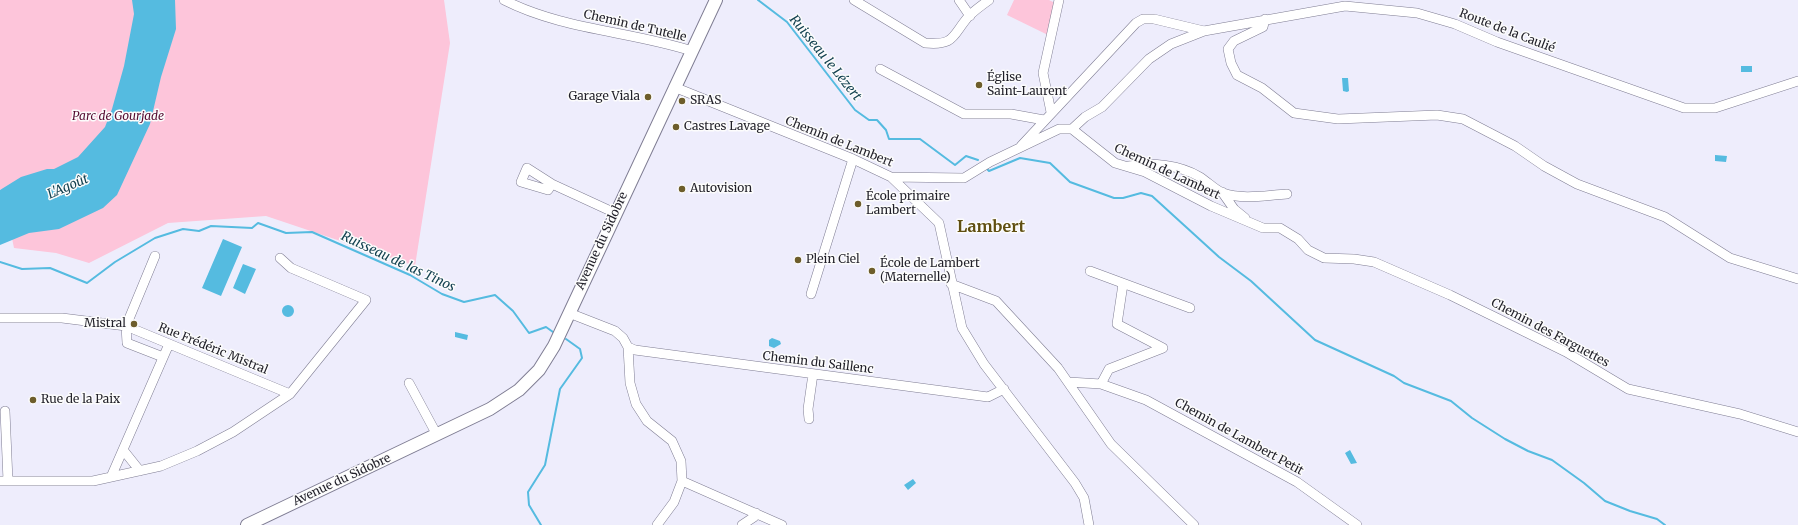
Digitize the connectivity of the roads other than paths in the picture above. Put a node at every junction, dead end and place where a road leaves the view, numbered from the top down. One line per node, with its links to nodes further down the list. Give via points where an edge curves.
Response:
1 (504, 0): 10 (street, Chemin de Tutelle, via 515,6 573,24)
2 (716, 0): 10 (main road, Avenue du Sidobre)
3 (854, 0): 7 (street, via 925,43 949,41)
4 (960, 0): 7 (street)
5 (988, 0): 7 (street)
6 (1059, 0): 14 (street, via 1044,73)
7 (970, 16)
8 (1265, 19): 9 (street, Route de la Caulié); 12 (street, Route de la Caulié, via 1345,6 1418,13 1455,24 1497,42 1684,108 1716,108); 30 (street, via 1263,27 1234,41 1228,49 1231,63 1238,75 1262,88 1294,113 1338,119 1437,115 1463,119 1577,184 1665,217 1730,258)
9 (1204, 31): 14 (street, Route de la Caulié, via 1154,19 1143,19 1136,23); 16 (street, via 1172,44 1149,59 1102,107)
10 (692, 51): 13 (main road, Avenue du Sidobre)
11 (880, 69): 15 (street, via 964,114 1010,114)
12 (1798, 81)
13 (674, 87): 18 (street, Chemin de Lambert); 24 (main road, Avenue du Sidobre)
14 (1051, 112): 15 (street, Route de la Caulié)
15 (1044, 120): 17 (street, Route de la Caulié)
16 (1072, 129): 17 (street, Chemin de Lambert, via 1060,129); 19 (street, Chemin de Lambert, via 1115,163)
17 (1018, 150): 20 (street, Chemin de Lambert, via 990,162 964,178)
18 (853, 159): 20 (street, Chemin de Lambert); 33 (street)
19 (1126, 167): 22 (street, via 1144,164 1182,168); 25 (street, Chemin de Lambert, via 1145,172)
20 (891, 177): 31 (street, via 939,223)
21 (552, 184): 24 (street)
22 (1222, 192): 23 (street, via 1243,197); 25 (street, via 1234,208)
23 (1287, 194)
24 (615, 213): 35 (main road, Avenue du Sidobre)
25 (1254, 225): 26 (street, Chemin de Lambert, via 1280,228)
26 (1298, 239): 49 (street, Chemin des Farguettes, via 1308,250 1324,258 1374,262 1450,295 1566,352 1628,389 1740,414)
27 (155, 256): 37 (street)
28 (280, 258): 46 (street, via 291,268 366,300)
29 (1090, 271): 32 (street)
30 (1798, 279)
31 (951, 284): 42 (street, via 996,300); 45 (street, via 962,328 984,364)
32 (1123, 284): 34 (street); 44 (street, via 1117,324 1163,348 1109,370)
33 (812, 294)
34 (1190, 308)
35 (569, 313): 39 (street, via 615,331); 50 (main road, Avenue du Sidobre, via 554,346 539,370 519,390 490,409)
36 (0, 318): 37 (street, Rue Frédéric Mistral, via 62,318)
37 (126, 326): 38 (street, Rue Frédéric Mistral); 40 (street, via 127,343)
38 (168, 344): 40 (street); 46 (street, Rue Frédéric Mistral)
39 (628, 347): 41 (street, Chemin du Saillenc); 55 (street, via 630,383 636,404 647,421 672,441 681,461)
40 (163, 357): 51 (street)
41 (813, 374): 45 (street, Chemin du Saillenc, via 988,397); 48 (street)
42 (1069, 382): 44 (street, Chemin de Lambert Petit); 62 (street, via 1111,444)
43 (409, 383): 50 (street)
44 (1101, 384): 63 (street, Chemin de Lambert Petit, via 1146,400 1290,479)
45 (1004, 389): 61 (street, via 1075,483 1084,498)
46 (290, 394): 52 (street, via 233,432 161,466)
47 (5, 411): 54 (street)
48 (809, 419)
49 (1798, 432)
50 (437, 435): 57 (main road, Avenue du Sidobre)
51 (124, 451): 52 (street); 53 (street)
52 (140, 471): 53 (street)
53 (111, 477): 54 (street, via 93,481)
54 (4, 481)
55 (682, 481): 56 (street); 58 (street, via 674,502)
56 (756, 513): 59 (street); 60 (street)
57 (247, 525)
58 (657, 525)
59 (742, 525)
60 (782, 525)
61 (1089, 525)
62 (1194, 525)
63 (1357, 525)

